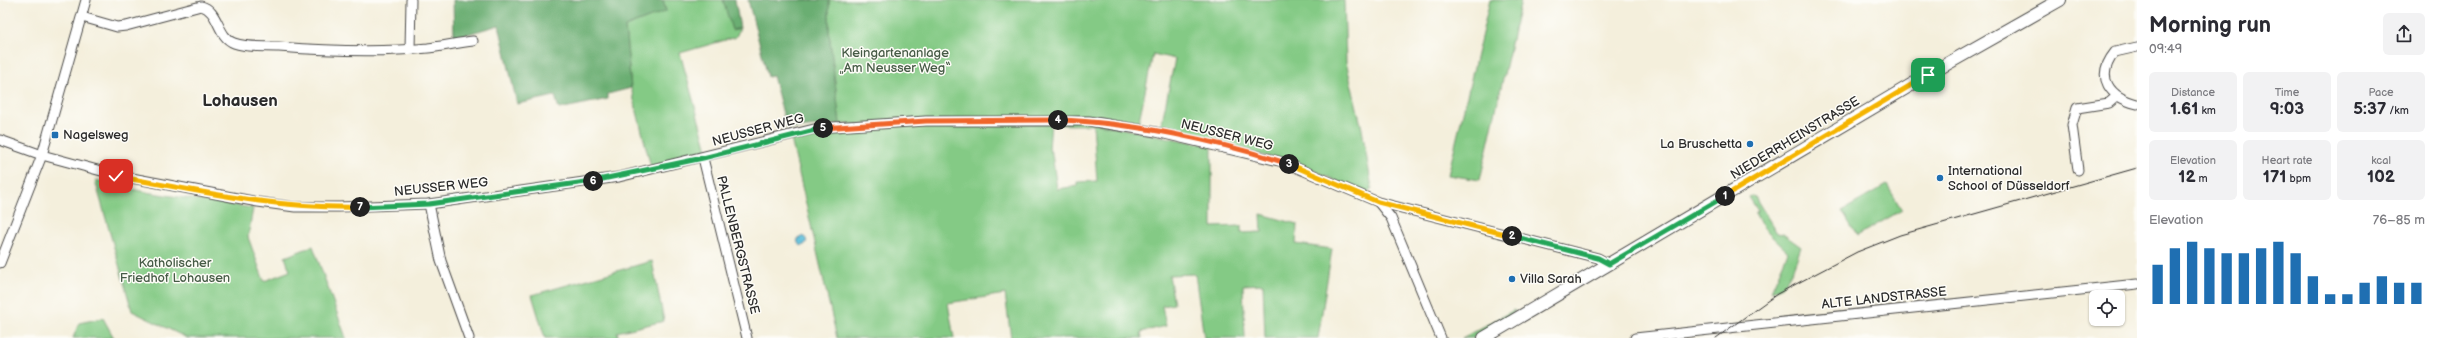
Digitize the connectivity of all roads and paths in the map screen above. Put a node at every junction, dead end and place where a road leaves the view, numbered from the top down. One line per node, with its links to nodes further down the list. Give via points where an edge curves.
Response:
1 (86, 0): 4 (street)
2 (411, 0): 7 (street)
3 (2060, 0): 17 (main road, NIEDERRHEINSTRASSE, via 1938,69)
4 (82, 17): 7 (street, via 116,26 126,26 202,6 210,10 226,39 235,44 351,51); 11 (street)
5 (473, 41): 7 (street)
6 (2137, 47): 8 (street, via 2115,52 2106,67 2107,84)
7 (410, 49)
8 (2117, 96): 9 (street); 13 (street, via 2109,103 2077,108 2072,125)
9 (2137, 104)
10 (0, 140): 11 (street, NEUSSER WEG)
11 (42, 155): 15 (street, NEUSSER WEG, via 116,176 295,207); 16 (street)
12 (703, 158): 14 (street, NEUSSER WEG, via 818,128 926,121 1089,121 1156,132 1283,162); 15 (street, NEUSSER WEG, via 619,177); 21 (street, PALLENBERGSTRASSE)
13 (2078, 170)
14 (1378, 202): 17 (street, NEUSSER WEG, via 1598,258); 22 (street, via 1391,218)
15 (429, 204): 20 (street, via 441,261)
16 (0, 263)
17 (1609, 264): 19 (main road, NIEDERRHEINSTRASSE)
18 (2137, 284): 23 (street, ALTE LANDSTRASSE)
19 (1490, 336)
20 (470, 338)
21 (747, 338)
22 (1440, 338)
23 (1635, 338)

